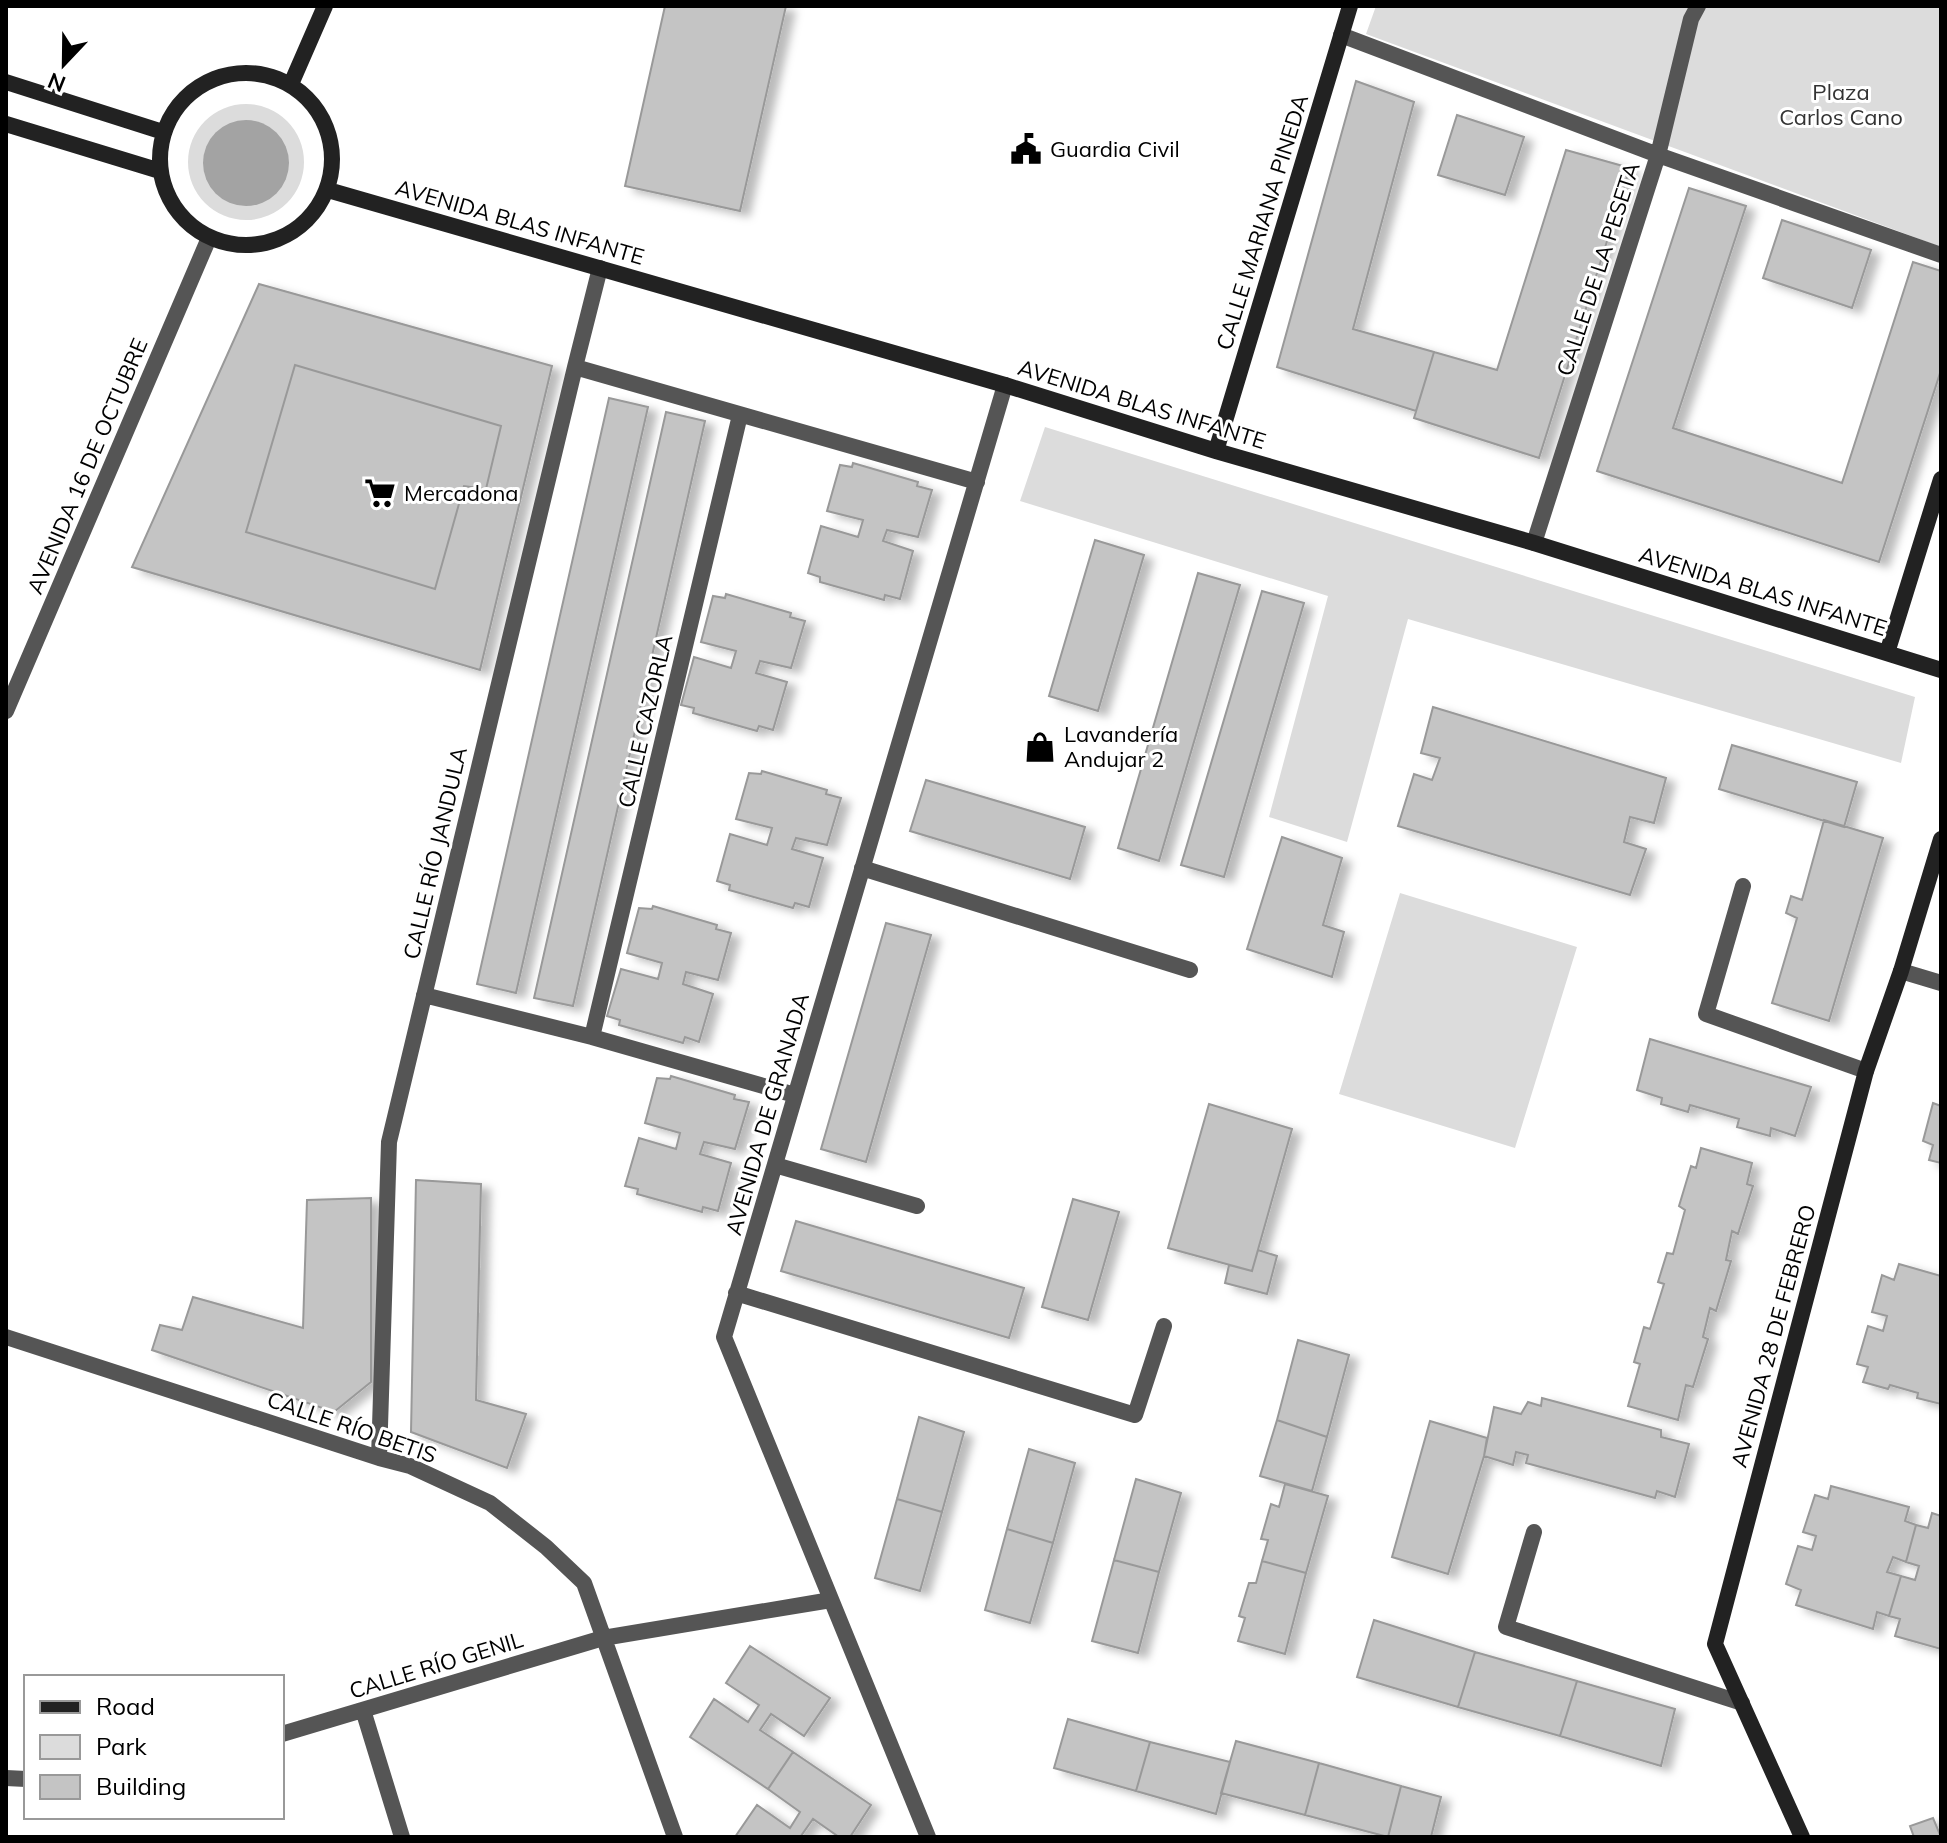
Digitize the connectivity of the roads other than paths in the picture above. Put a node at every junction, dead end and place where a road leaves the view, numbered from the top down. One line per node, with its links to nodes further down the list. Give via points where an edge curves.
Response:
1 (325, 6): 6 (main road)
2 (1350, 6): 4 (main road, CALLE MARIANA PINEDA)
3 (1698, 6): 9 (street, CALLE DE LA PESETA)
4 (1341, 35): 9 (street); 18 (main road, CALLE MARIANA PINEDA)
5 (6, 82): 8 (main road)
6 (291, 84): 8 (main road, via 241,72 216,78 193,90); 11 (main road, via 324,119 332,142)
7 (6, 124): 10 (main road)
8 (163, 132): 10 (main road)
9 (1658, 155): 13 (street); 21 (street, CALLE DE LA PESETA)
10 (160, 171): 12 (main road, via 169,198 186,221)
11 (328, 190): 12 (main road, via 313,215 291,233 265,244); 14 (main road, AVENIDA BLAS INFANTE)
12 (209, 238): 24 (street, AVENIDA 16 DE OCTUBRE)
13 (1941, 255)
14 (600, 268): 15 (street, CALLE RÍO JANDULA); 16 (main road, AVENIDA BLAS INFANTE)
15 (575, 367): 17 (street); 31 (street, CALLE RÍO JANDULA)
16 (1005, 385): 18 (main road, AVENIDA BLAS INFANTE); 20 (street, AVENIDA DE GRANADA)
17 (740, 415): 20 (street); 32 (street, CALLE CAZORLA)
18 (1216, 451): 21 (main road, AVENIDA BLAS INFANTE)
19 (1941, 479): 22 (main road)
20 (977, 482): 26 (street, AVENIDA DE GRANADA)
21 (1534, 543): 22 (main road, AVENIDA BLAS INFANTE)
22 (1887, 653): 23 (main road, AVENIDA BLAS INFANTE)
23 (1941, 670)
24 (6, 711)
25 (1941, 839): 29 (main road, AVENIDA 28 DE FEBRERO)
26 (862, 868): 28 (street); 34 (street, AVENIDA DE GRANADA)
27 (1743, 886): 33 (street, via 1706,1014)
28 (1190, 970)
29 (1901, 971): 30 (street); 33 (main road, AVENIDA 28 DE FEBRERO)
30 (1941, 983)
31 (424, 995): 32 (street); 40 (street, CALLE RÍO JANDULA, via 389,1142)
32 (592, 1037): 34 (street)
33 (1866, 1071): 44 (main road, AVENIDA 28 DE FEBRERO, via 1715,1644)
34 (795, 1095): 35 (street, AVENIDA DE GRANADA)
35 (775, 1165): 36 (street); 37 (street, AVENIDA DE GRANADA)
36 (917, 1206)
37 (736, 1293): 38 (street, via 1135,1415); 42 (street, AVENIDA DE GRANADA, via 724,1337)
38 (1164, 1326)
39 (6, 1337): 40 (street, CALLE RÍO BETIS)
40 (379, 1458): 43 (street, CALLE RÍO BETIS, via 410,1466 490,1503 546,1547 584,1583)
41 (1534, 1532): 44 (street, via 1506,1627)
42 (831, 1600): 43 (street, CALLE RÍO GENIL); 49 (street, AVENIDA DE GRANADA)
43 (603, 1638): 45 (street, CALLE RÍO GENIL); 48 (street, CALLE RÍO BETIS)
44 (1742, 1703): 50 (main road, AVENIDA 28 DE FEBRERO)
45 (363, 1710): 46 (street, CALLE RÍO GENIL); 47 (street)
46 (284, 1733)
47 (402, 1837)
48 (675, 1837)
49 (928, 1837)
50 (1802, 1837)

